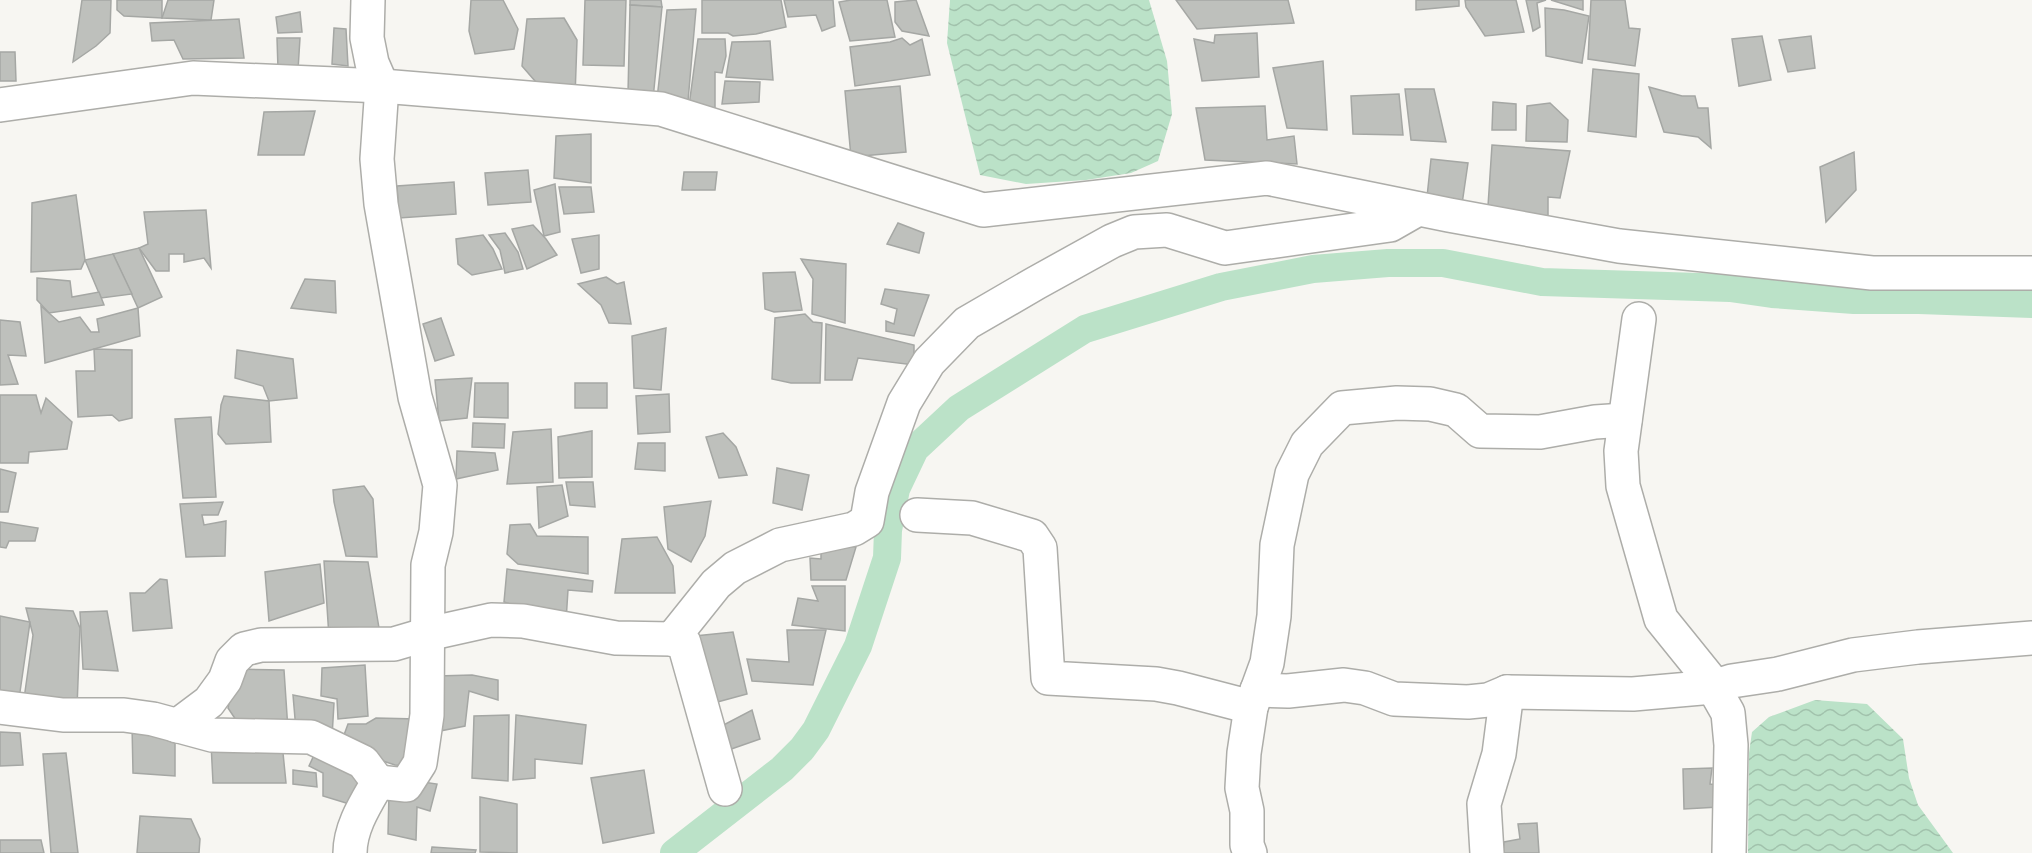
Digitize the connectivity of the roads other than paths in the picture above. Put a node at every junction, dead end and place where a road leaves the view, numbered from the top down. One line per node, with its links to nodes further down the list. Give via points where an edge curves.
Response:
1 (368, 0): 2 (street, via 367,38)
2 (382, 86): 3 (street, via 193,78); 4 (street, via 661,109 983,210 1267,178); 9 (street, via 377,159 381,204 415,397 440,485 436,532 428,565)
3 (0, 105)
4 (1418, 209): 5 (street, via 1619,246 1872,273); 11 (street, via 1390,225 1225,248 1167,230 1134,232 1036,283 967,324 929,362 904,402 872,492 867,522 854,529 780,545 735,568 716,584)
5 (2032, 273)
6 (1639, 319): 7 (street)
7 (1625, 420): 12 (street, via 1621,451 1623,486 1661,619); 14 (street, via 1540,432 1480,431 1456,410 1430,404 1342,408 1307,444 1292,474 1277,545 1268,663)
8 (917, 515): 14 (street, via 972,518 1032,536 1040,548 1048,678 1156,684)
9 (428, 634): 11 (street, via 491,621 523,621 616,638); 16 (street, via 394,644 261,645 244,649 232,661 225,680 209,702); 17 (street, via 427,715 420,763 406,785)
10 (2032, 638): 12 (street, via 1853,655)
11 (672, 639): 18 (street, via 684,643)
12 (1713, 687): 13 (street, via 1633,694); 22 (street, via 1728,713)
13 (1507, 692): 14 (street, via 1488,700 1468,702 1394,699 1344,685); 21 (street, via 1499,754 1484,804)
14 (1254, 698): 20 (street, via 1242,788)
15 (0, 707): 16 (street, via 124,715)
16 (177, 726): 17 (street, via 212,735 310,737 363,762)
17 (378, 782): 19 (street, via 358,816)
18 (725, 789)
19 (350, 853)
20 (1250, 853)
21 (1487, 853)
22 (1729, 853)

